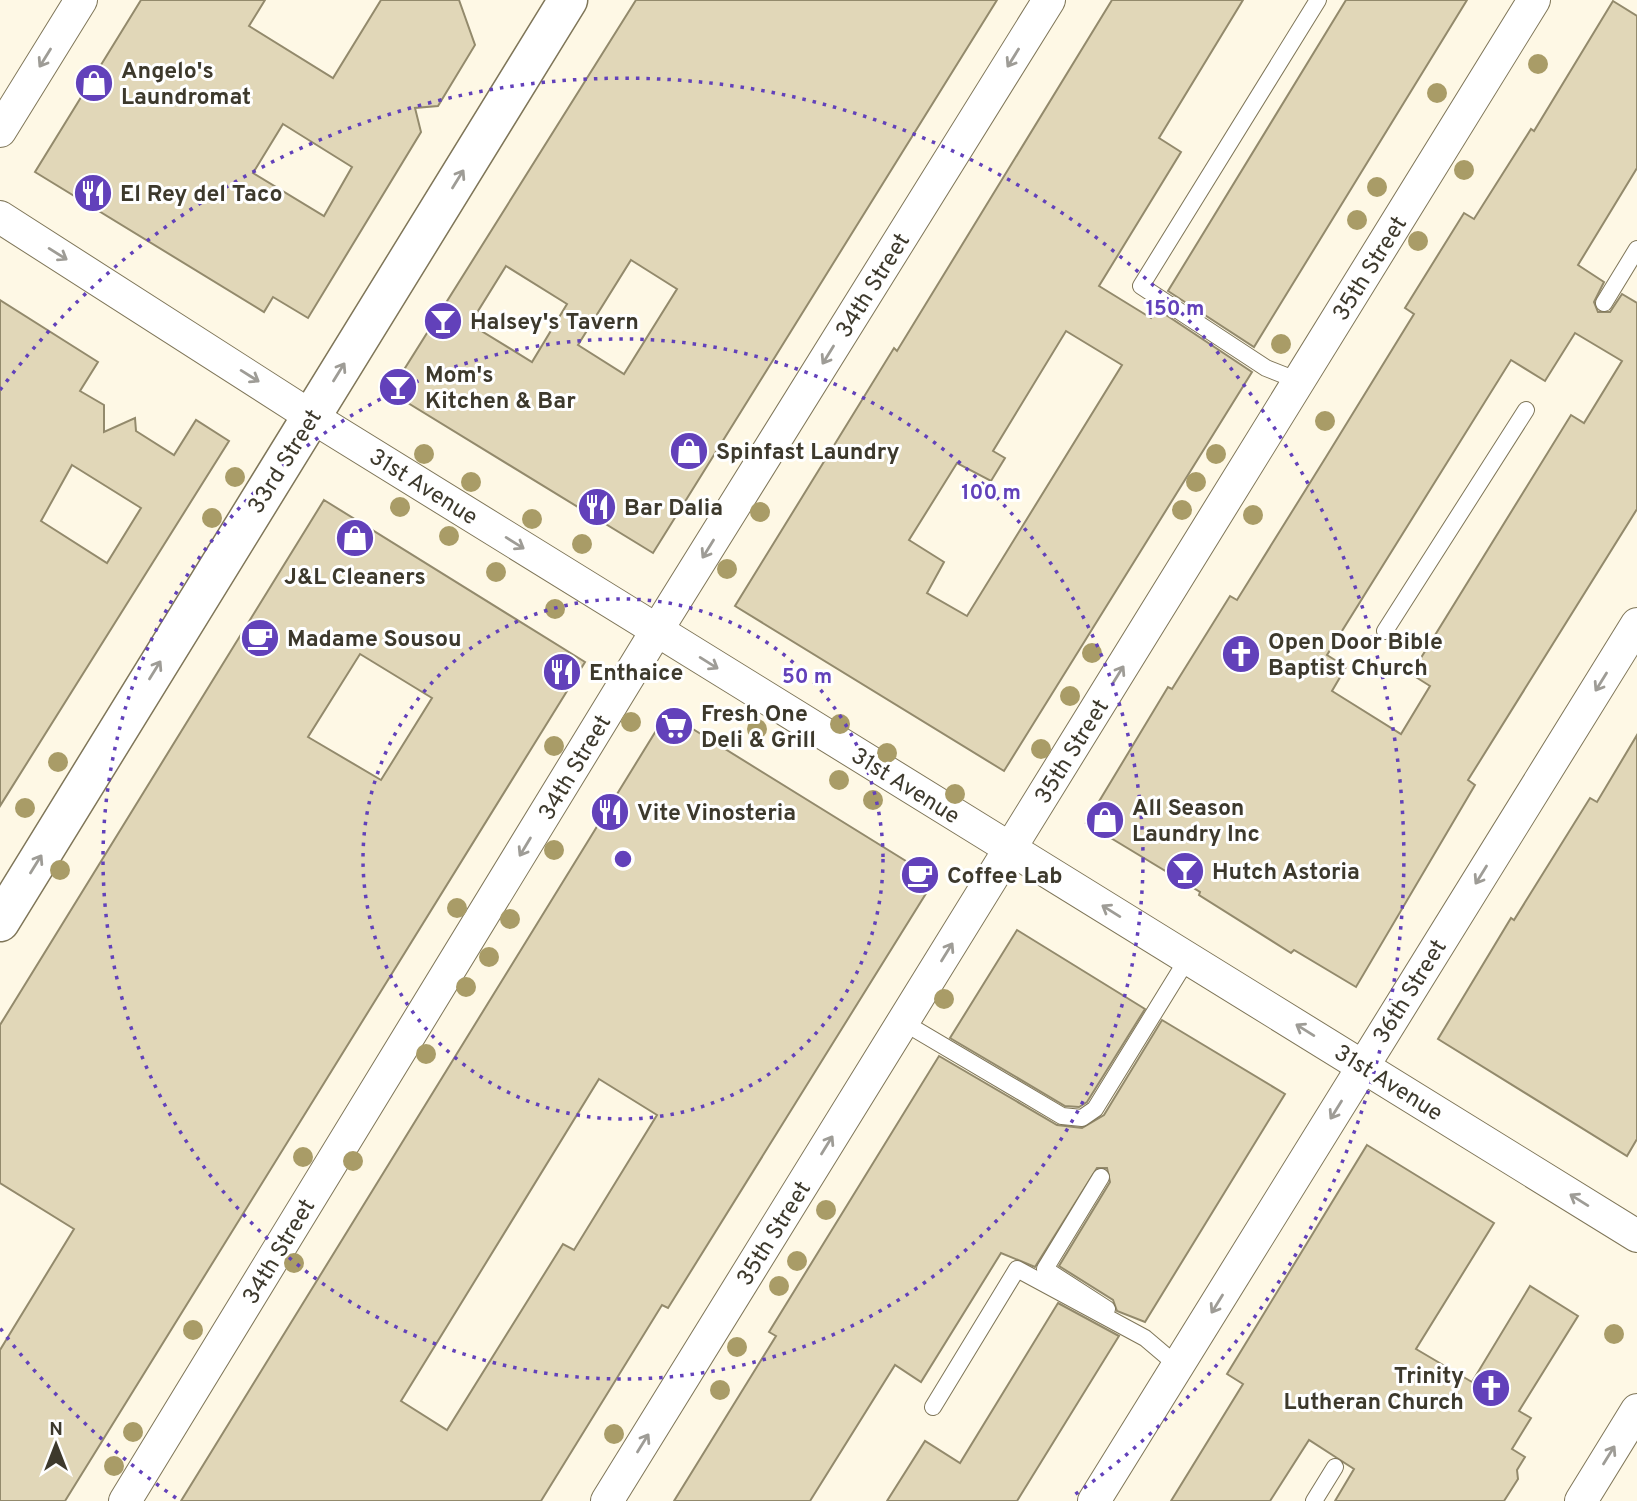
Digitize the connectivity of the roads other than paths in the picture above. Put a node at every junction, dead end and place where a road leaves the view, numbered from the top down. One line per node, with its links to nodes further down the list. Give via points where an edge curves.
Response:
1 (81, 0): 6 (street, one-way to 6)
2 (568, 0): 12 (main road, 33rd Street, one-way to 2)
3 (1049, 0): 14 (street, 34th Street, one-way to 14)
4 (1318, 0): 10 (lane, via 1142,286 1266,368)
5 (1534, 0): 10 (street, 35th Street)
6 (0, 131)
7 (0, 217): 12 (street, 31st Avenue, one-way to 12)
8 (1637, 249): 9 (lane)
9 (1604, 303)
10 (1299, 381): 16 (street, 35th Street, one-way to 10)
11 (1525, 410): 15 (lane)
12 (312, 417): 14 (street, 31st Avenue, one-way to 14); 17 (main road, 33rd Street, one-way to 12)
13 (1637, 624): 20 (street, 36th Street, one-way to 20)
14 (657, 630): 16 (street, 31st Avenue, one-way to 16); 28 (street, 34th Street, one-way to 28)
15 (1385, 631)
16 (1011, 849): 18 (street, 31st Avenue, one-way to 16); 19 (street, 35th Street, one-way to 16)
17 (0, 922)
18 (1188, 958): 19 (lane, via 1095,1109 1082,1118 1062,1116); 20 (street, 31st Avenue, one-way to 18)
19 (903, 1021): 29 (street, 35th Street, one-way to 19)
20 (1363, 1065): 22 (street, 31st Avenue, one-way to 20); 24 (street, 36th Street, one-way to 24)
21 (1101, 1177): 23 (lane, via 1045,1269 1108,1310)
22 (1637, 1236)
23 (1120, 1323): 24 (lane); 25 (lane, via 1102,1318 1017,1269)
24 (1178, 1366): 30 (street, 36th Street)
25 (933, 1407)
26 (1637, 1410): 32 (street, one-way to 26)
27 (1335, 1466): 31 (lane)
28 (125, 1501)
29 (607, 1501)
30 (1094, 1501)
31 (1314, 1501)
32 (1581, 1501)

